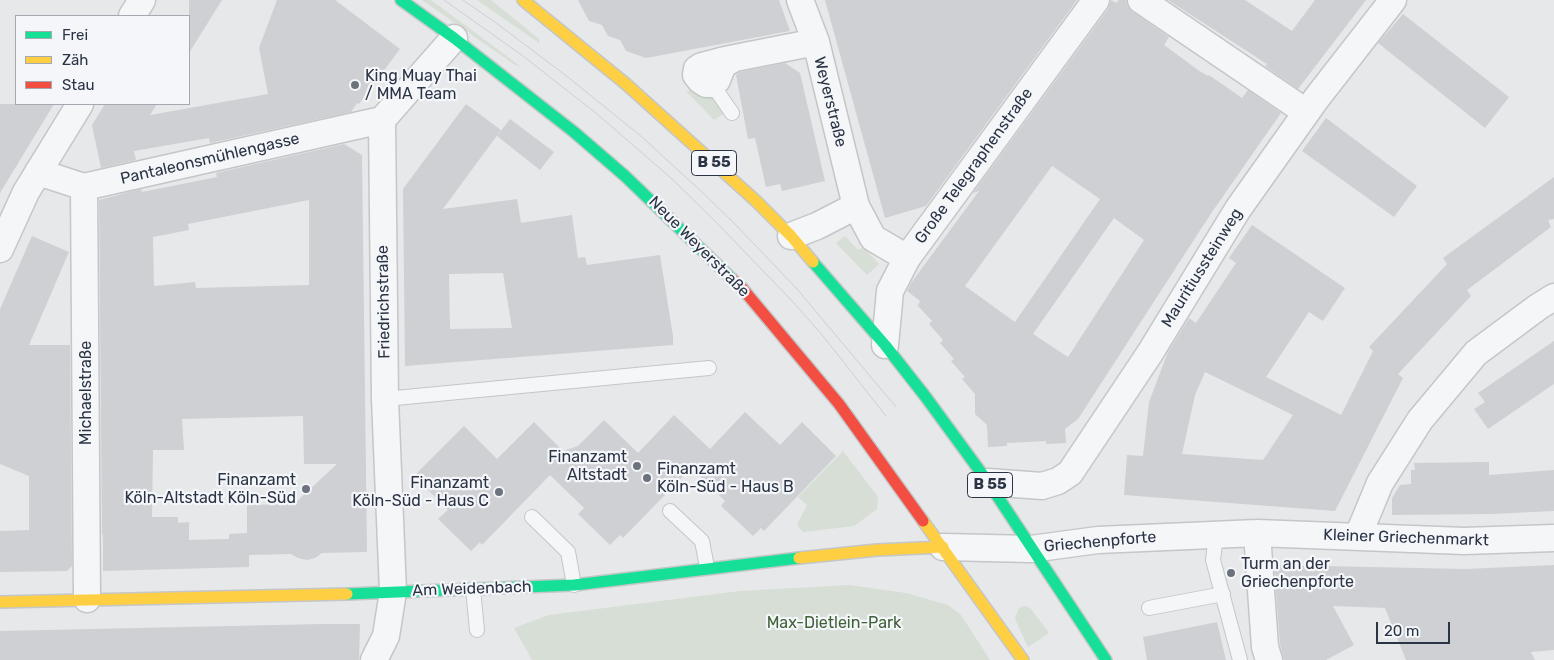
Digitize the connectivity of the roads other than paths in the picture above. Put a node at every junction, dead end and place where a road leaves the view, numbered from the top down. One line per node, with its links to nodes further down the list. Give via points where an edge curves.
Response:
1 (142, 0): 8 (street)
2 (401, 0): 9 (main road, Neue Weyerstraße)
3 (523, 0): 20 (main road, B 55, via 626,84)
4 (800, 0): 10 (street, Weyerstraße)
5 (1096, 0): 22 (street, Große Telegraphenstraße)
6 (1141, 0): 13 (street)
7 (1393, 0): 13 (street, Mauritiussteinweg)
8 (133, 15)
9 (454, 38): 15 (street); 34 (main road, Neue Weyerstraße, via 626,176 742,288 840,404)
10 (816, 42): 11 (street, via 702,66 697,69); 19 (street, Weyerstraße)
11 (697, 78): 14 (lane)
12 (79, 105): 16 (street)
13 (1306, 112): 27 (street, Mauritiussteinweg, via 1238,209 1150,353 1070,473 1042,486)
14 (732, 113)
15 (382, 120): 17 (street, Pantaleonsmühlengasse); 26 (street, Friedrichstraße)
16 (32, 182): 17 (street); 18 (street); 21 (street)
17 (84, 187): 41 (street, Michaelstraße)
18 (0, 198)
19 (856, 206): 20 (street); 22 (street, Weyerstraße, via 873,238)
20 (791, 236): 24 (main road, B 55)
21 (2, 242)
22 (907, 258): 24 (street, Große Telegraphenstraße, via 890,291)
23 (1554, 297): 32 (street, via 1476,352 1420,420 1380,483)
24 (885, 345): 27 (main road, B 55)
25 (709, 368): 26 (lane)
26 (385, 399): 39 (street, Friedrichstraße)
27 (988, 482): 35 (main road, B 55)
28 (670, 511): 36 (lane, via 702,541)
29 (532, 517): 37 (lane, via 568,552)
30 (1257, 533): 31 (street, Griechenpforte); 32 (street, Kleiner Griechenmarkt); 49 (street, via 1265,647)
31 (1216, 535): 35 (street, Griechenpforte, via 1098,540); 40 (lane, via 1213,560)
32 (1358, 536): 33 (street, Kleiner Griechenmarkt, via 1464,541)
33 (1554, 538)
34 (943, 547): 35 (street, Griechenpforte); 36 (main road, Am Weidenbach, via 877,550); 46 (main road, Neue Weyerstraße)
35 (1031, 548): 47 (main road, B 55)
36 (707, 567): 37 (main road, Am Weidenbach)
37 (574, 585): 38 (main road, Am Weidenbach)
38 (473, 589): 39 (main road, Am Weidenbach); 44 (lane)
39 (393, 592): 41 (main road, Am Weidenbach); 45 (street, Friedrichstraße, via 386,636)
40 (1223, 594): 43 (lane); 48 (lane)
41 (87, 599): 42 (main road, Am Weidenbach)
42 (0, 602)
43 (1150, 608)
44 (477, 630)
45 (374, 660)
46 (1023, 660)
47 (1106, 660)
48 (1240, 660)
49 (1269, 660)

